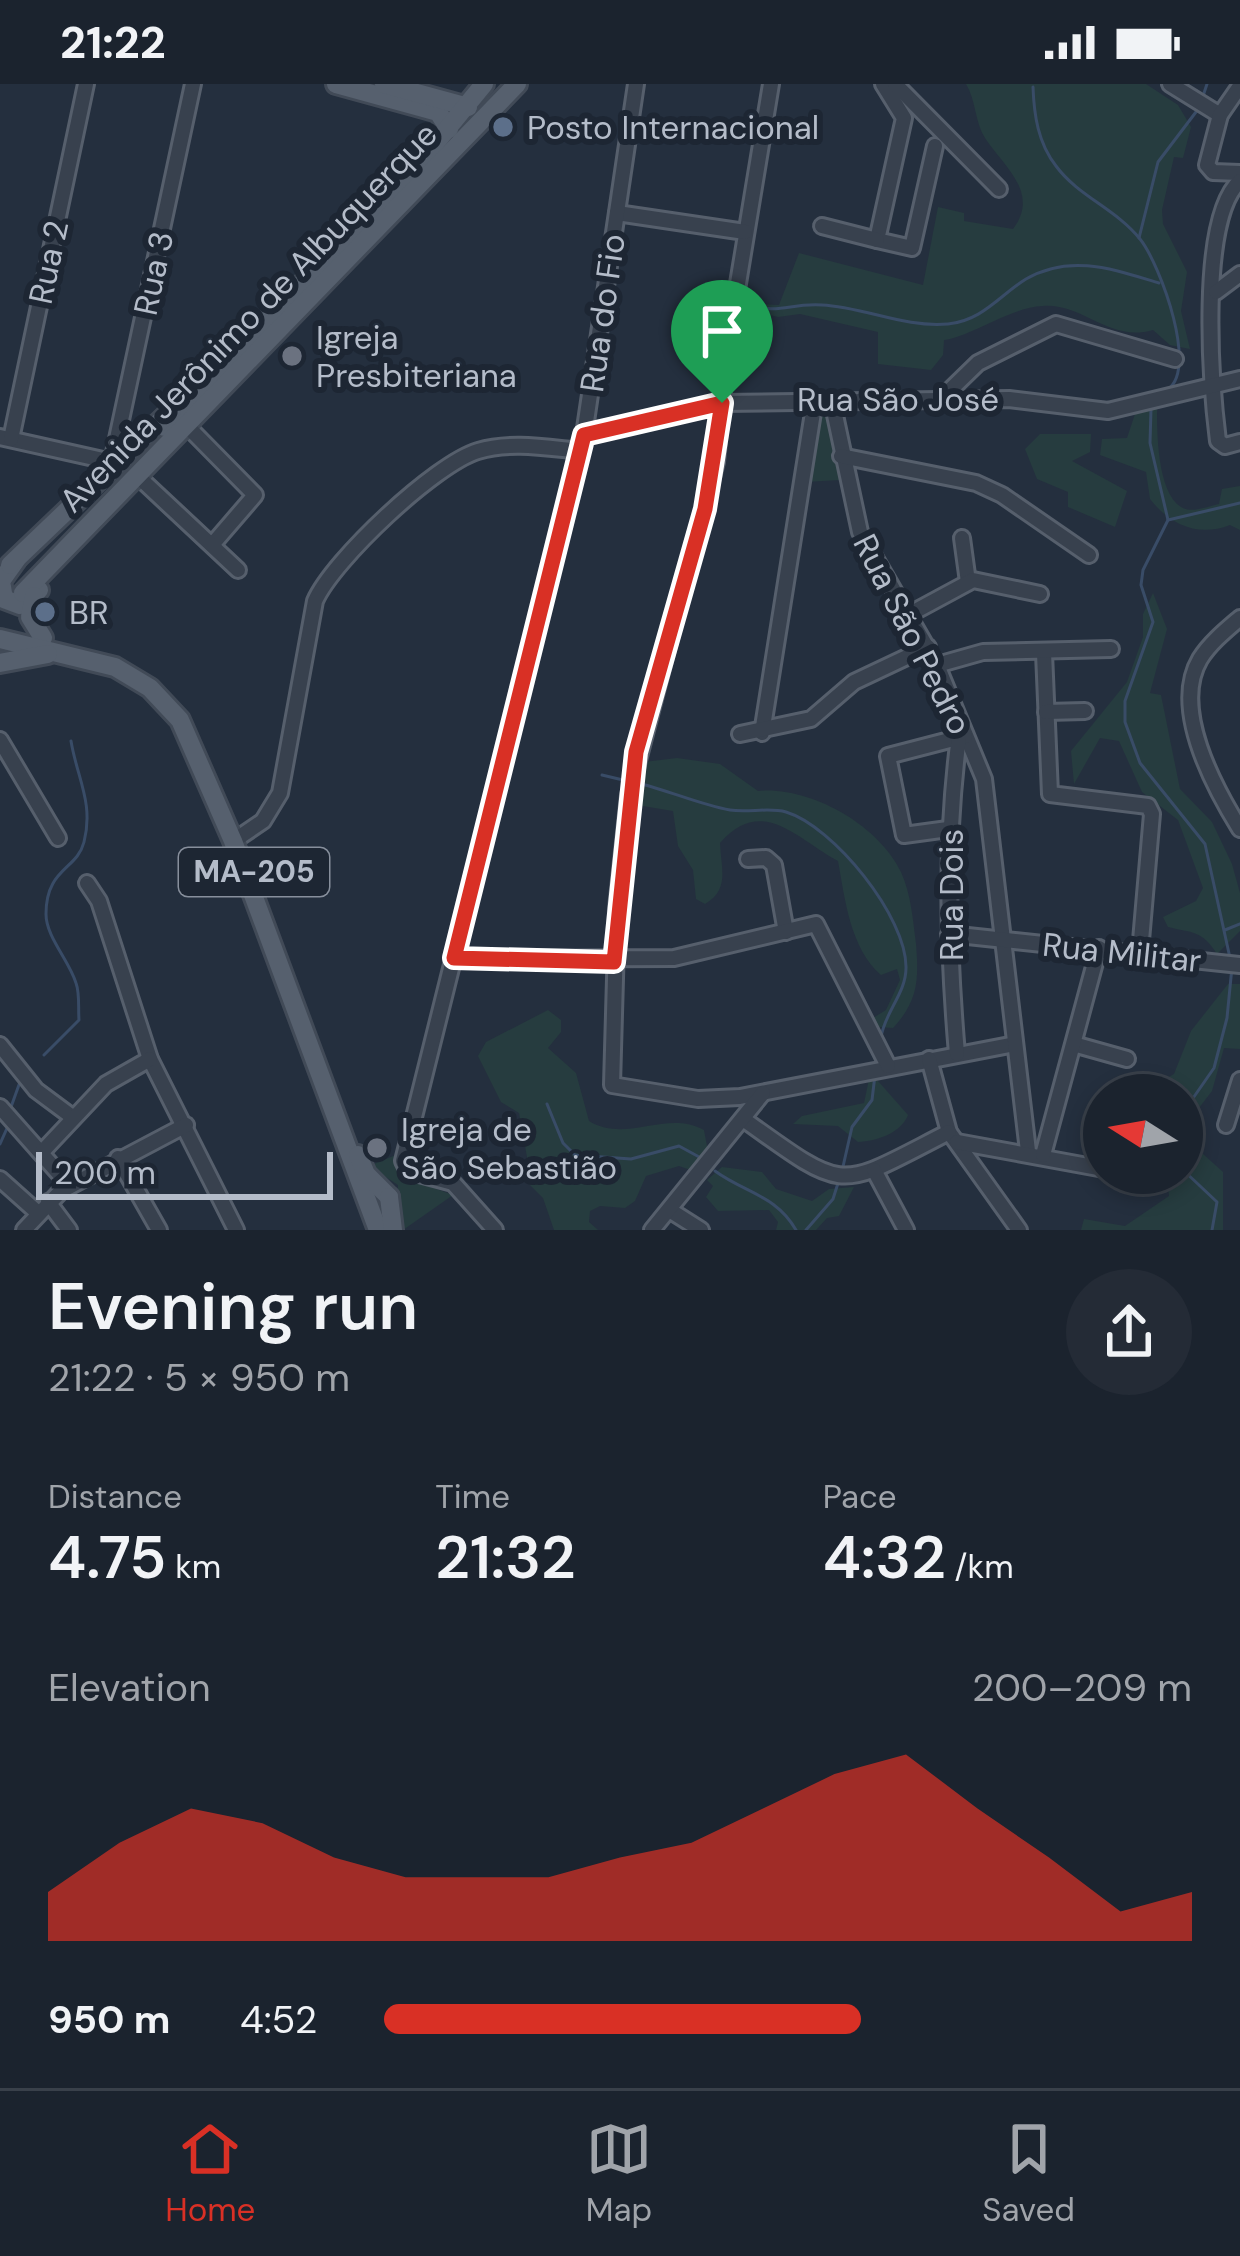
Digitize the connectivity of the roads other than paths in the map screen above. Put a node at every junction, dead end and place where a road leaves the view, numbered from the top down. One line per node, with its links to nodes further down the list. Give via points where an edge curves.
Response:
1 (86, 84): 36 (street, Rua 2)
2 (193, 84): 40 (street, Rua 3)
3 (336, 84): 16 (main road, via 438,112)
4 (383, 84): 13 (main road)
5 (484, 84): 14 (main road, Avenida Jerônimo de Albuquerque)
6 (517, 84): 27 (main road, Avenida Jerônimo de Albuquerque)
7 (636, 84): 20 (street, Rua do Fio)
8 (771, 84): 22 (street)
9 (883, 84): 23 (street, via 904,118)
10 (895, 84): 19 (street)
11 (1170, 84): 15 (street)
12 (1240, 86): 15 (street)
13 (422, 89): 14 (main road)
14 (468, 107): 16 (main road, Avenida Jerônimo de Albuquerque)
15 (1207, 107): 18 (street, via 1207,167)
16 (449, 129): 28 (main road, Avenida Jerônimo de Albuquerque)
17 (934, 146): 23 (street, via 912,248)
18 (1240, 177): 25 (street, via 1215,232)
19 (998, 189)
20 (617, 213): 22 (street); 38 (street, Rua do Fio)
21 (822, 226): 23 (street)
22 (746, 232): 34 (street)
23 (877, 240)
24 (1240, 274): 25 (street)
25 (1216, 292): 30 (street)
26 (1175, 359): 31 (street, via 1057,324 978,363)
27 (242, 372): 35 (main road); 48 (main road, Avenida Jerônimo de Albuquerque)
28 (213, 377): 40 (main road); 48 (main road, Avenida Jerônimo de Albuquerque)
29 (1240, 379): 30 (street, Rua São José)
30 (1211, 384): 31 (street, Rua São José, via 1098,411); 37 (street, via 1218,441)
31 (941, 398): 33 (street, Rua São José)
32 (815, 400): 33 (street, Rua São José); 34 (street, Rua São José); 63 (street)
33 (832, 401): 39 (street, Rua São Pedro)
34 (722, 403): 38 (street, Rua São José); 79 (street, via 709,494 636,752)
35 (191, 431): 41 (main road); 43 (street, via 255,495)
36 (6, 438): 40 (street)
37 (1240, 442)
38 (583, 443): 69 (street, Rua São José, via 476,451 410,498 331,573 315,601 280,793 263,821); 78 (street, Rua do Fio)
39 (841, 456): 44 (street, via 976,483); 50 (street, Rua São Pedro, via 869,552)
40 (112, 462): 45 (main road)
41 (144, 482): 43 (street); 48 (main road)
42 (962, 538): 47 (street)
43 (212, 545): 46 (street)
44 (1089, 555)
45 (16, 560): 48 (main road); 48 (main road, via 1,581 4,599 20,605)
46 (238, 570)
47 (968, 582): 49 (street); 50 (street)
48 (18, 586): 53 (main road)
49 (1040, 594)
50 (910, 614): 55 (street, Rua São Pedro)
51 (1240, 618): 67 (street, via 1202,656 1192,695 1207,765)
52 (0, 628): 53 (main road)
53 (43, 638): 69 (main road, MA-205, via 118,657 169,690 202,737)
54 (0, 639): 57 (main road)
55 (928, 647): 60 (street, Rua São Pedro); 63 (street, via 854,682 811,719)
56 (1112, 649): 58 (street)
57 (61, 652): 59 (main road); 105 (main road, MA-205, via 133,676 191,737)
58 (1044, 653): 60 (street, via 983,652); 62 (street)
59 (0, 663)
60 (937, 664): 65 (street, Rua São Pedro)
61 (1085, 711): 62 (street)
62 (1046, 712): 77 (street, via 1050,794 1144,806 1152,814)
63 (762, 733): 64 (street)
64 (740, 734)
65 (962, 736): 68 (street, Rua Dois); 68 (street, via 889,756 904,835); 75 (street, Rua São Pedro, via 986,787)
66 (0, 740): 70 (street)
67 (1240, 829)
68 (948, 830): 74 (street, Rua Dois)
69 (241, 836): 104 (main road, MA-205, via 363,1171)
70 (58, 838)
71 (748, 859): 73 (street, via 774,865)
72 (87, 883): 85 (street)
73 (786, 932): 79 (street, via 674,958); 88 (street, via 820,927)
74 (950, 934): 75 (street, Rua Militar); 84 (street, Rua Dois)
75 (1003, 941): 76 (street, Rua Militar); 82 (street, Rua São Pedro)
76 (1099, 948): 77 (street, Rua Militar); 83 (street)
77 (1140, 952): 80 (street, Rua Militar)
78 (454, 958): 79 (street); 114 (street, Rua do Fio, via 406,1168 464,1191)
79 (614, 962): 90 (street, via 614,1088 705,1099)
80 (1234, 964)
81 (0, 1045): 92 (street, via 36,1090)
82 (1016, 1045): 84 (street); 98 (street, Rua São Pedro)
83 (1077, 1045): 87 (street); 98 (street)
84 (957, 1054): 86 (street)
85 (150, 1059): 92 (street); 94 (street)
86 (929, 1059): 88 (street); 96 (street)
87 (1127, 1059)
88 (888, 1066): 90 (street)
89 (1240, 1080): 95 (street)
90 (763, 1093): 93 (street)
91 (0, 1107): 97 (street)
92 (71, 1116): 97 (street)
93 (746, 1121): 101 (street, via 819,1174); 107 (street)
94 (186, 1125): 99 (street); 111 (street)
95 (1226, 1125)
96 (953, 1137): 98 (street); 101 (street); 118 (street)
97 (42, 1152): 103 (street)
98 (1035, 1153): 100 (street)
99 (118, 1158): 103 (street); 110 (street)
100 (1083, 1163)
101 (874, 1170): 117 (street)
102 (0, 1179): 106 (street)
103 (70, 1186): 106 (street)
104 (385, 1191): 105 (main road, via 380,1209); 113 (main road, MA-205)
105 (366, 1202): 112 (main road, MA-205)
106 (43, 1208): 108 (street); 109 (street)
107 (671, 1211): 115 (street); 116 (street)
108 (24, 1230)
109 (69, 1230)
110 (159, 1230)
111 (236, 1230)
112 (378, 1230)
113 (393, 1230)
114 (495, 1230)
115 (652, 1230)
116 (701, 1230)
117 (907, 1230)
118 (1019, 1230)

